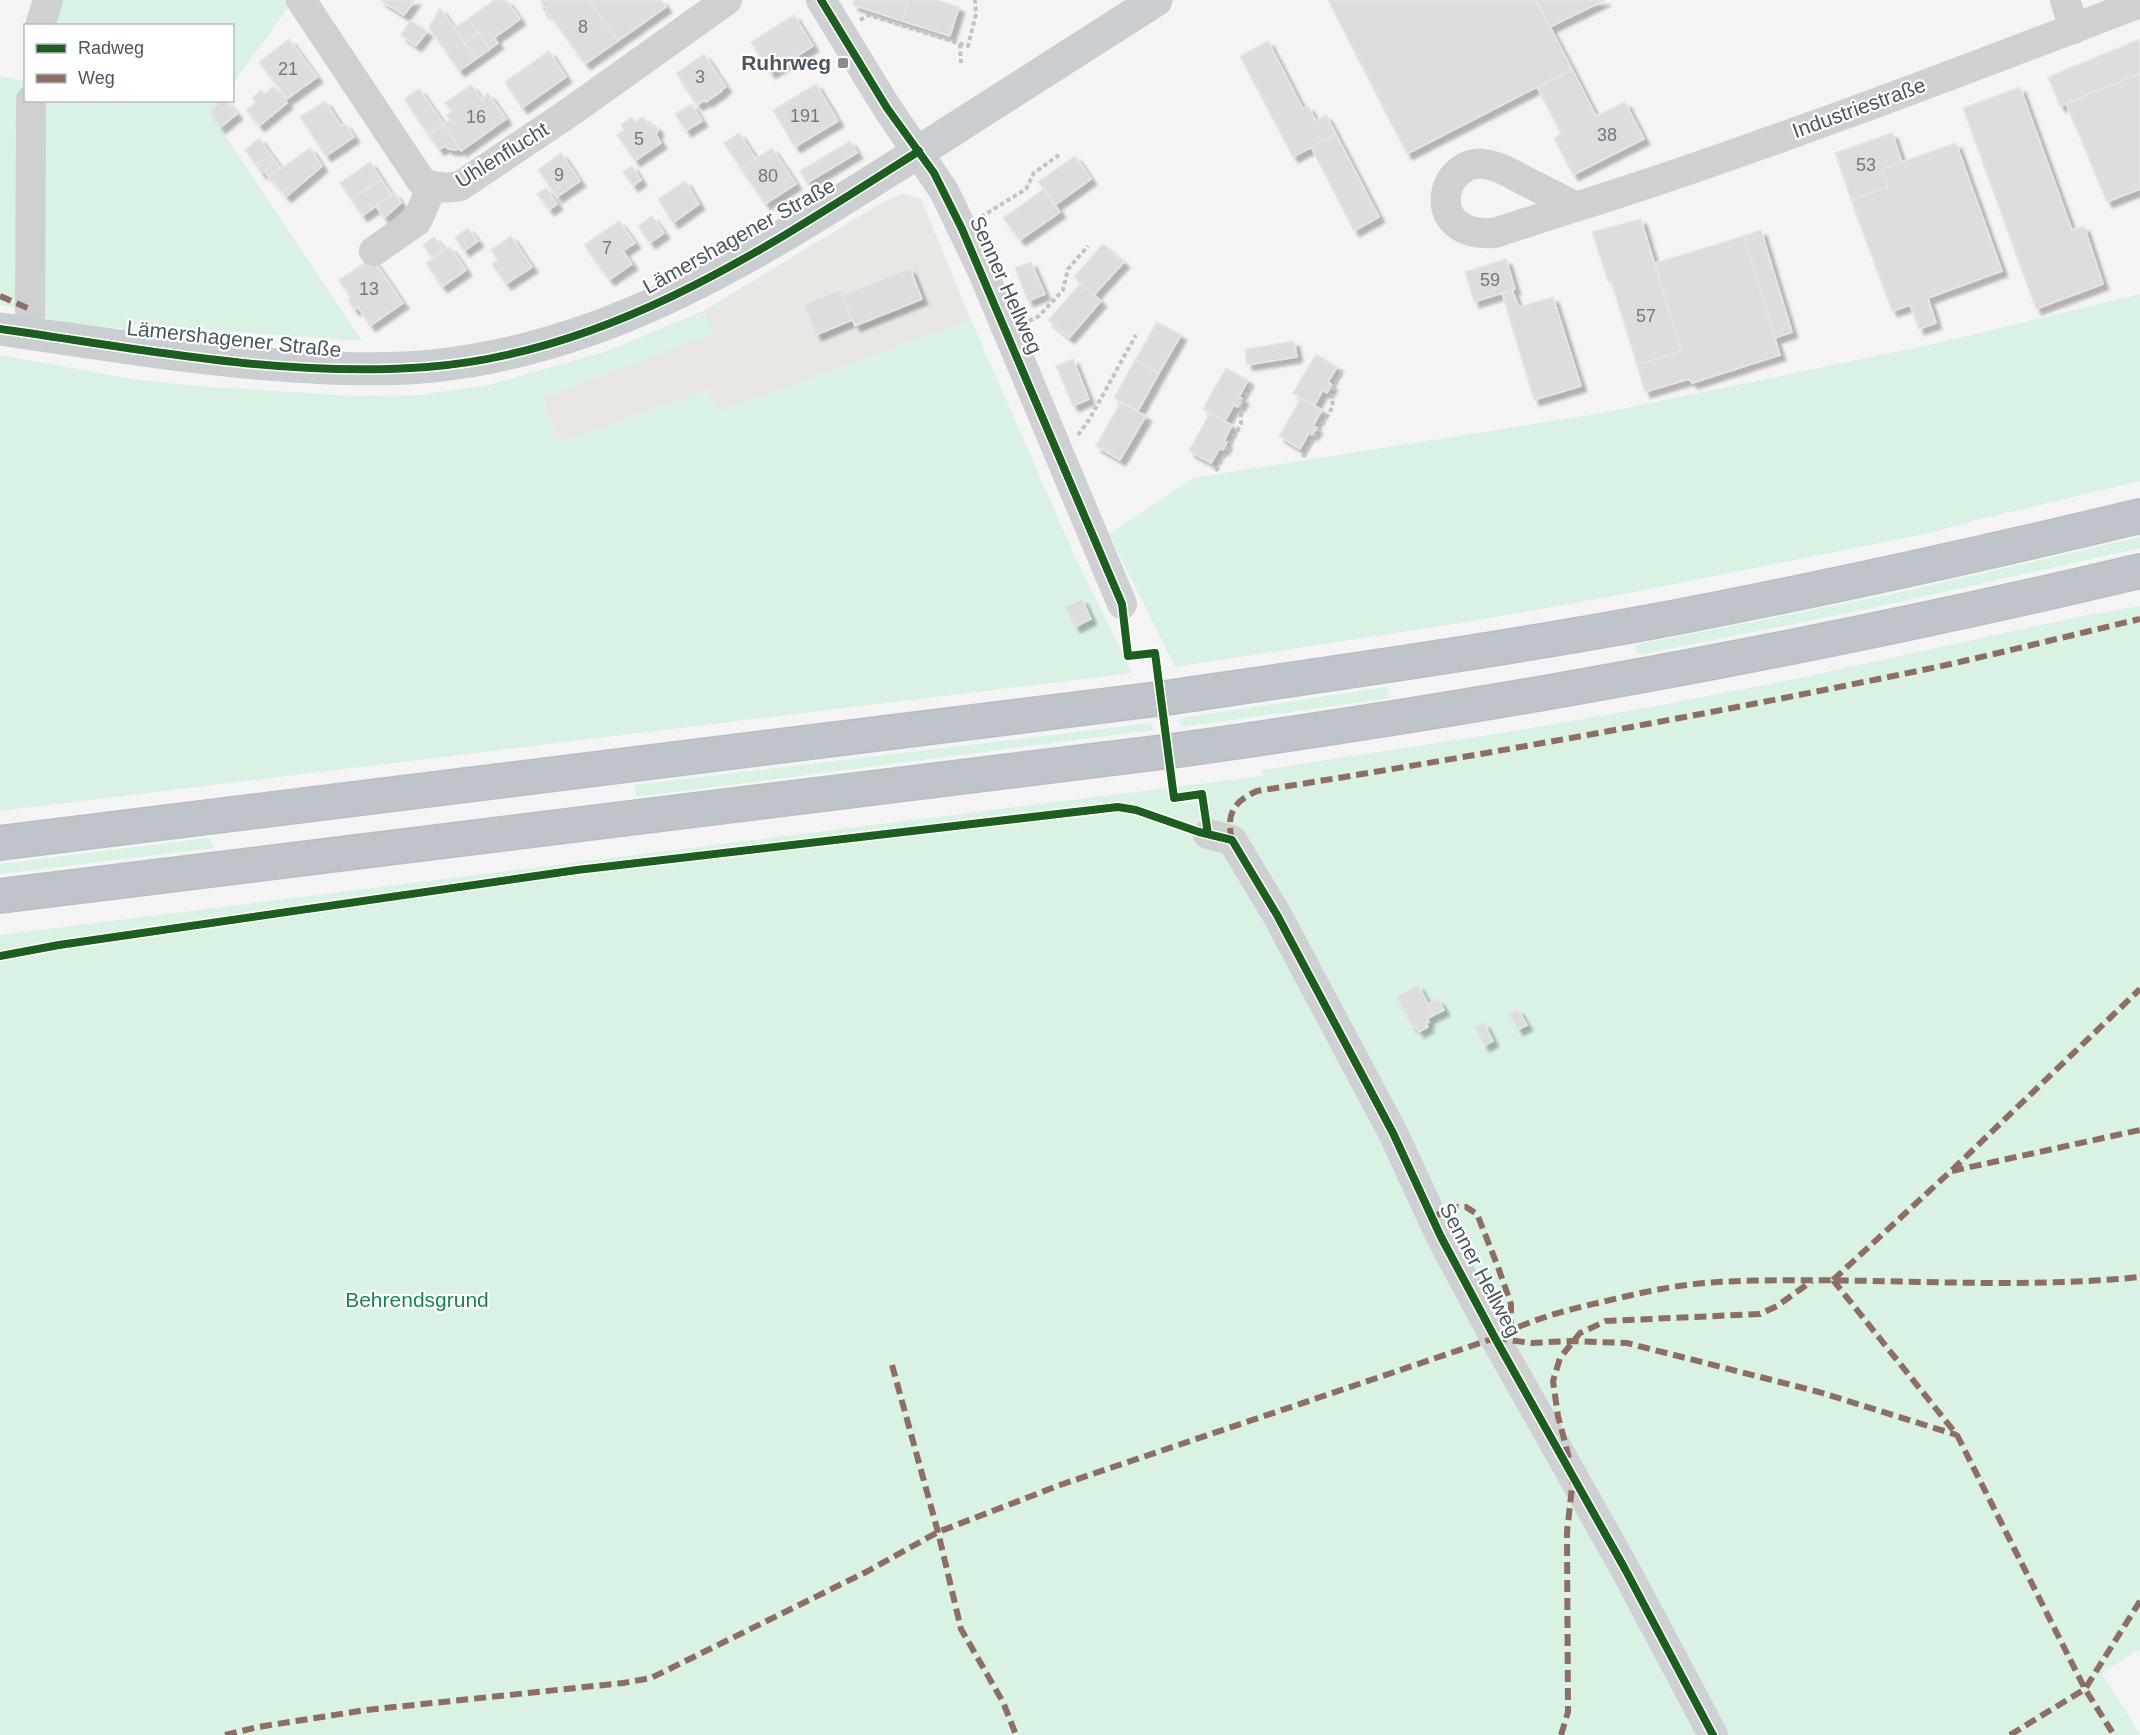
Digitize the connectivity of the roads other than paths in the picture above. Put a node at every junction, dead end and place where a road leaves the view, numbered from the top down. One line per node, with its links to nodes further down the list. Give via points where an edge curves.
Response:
1 (48, 0): 8 (street)
2 (301, 0): 12 (street, Uhlenflucht, via 422,182)
3 (727, 0): 12 (street, Uhlenflucht, via 460,186)
4 (821, 0): 11 (street, Senner Hellweg, via 886,108)
5 (1155, 0): 11 (main road, Lämershagener Straße)
6 (2065, 0): 9 (street)
7 (2140, 3): 9 (street, Industriestraße)
8 (41, 24)
9 (2074, 29): 13 (street, Industriestraße, via 1755,147)
10 (32, 102): 15 (street)
11 (919, 152): 15 (main road, Lämershagener Straße, via 764,247 664,301 591,330 500,356 429,367 318,368 249,364); 18 (street, Senner Hellweg, via 945,191 963,229)
12 (432, 186): 14 (street, via 417,221)
13 (1576, 207)
14 (374, 252)
15 (15, 331)
16 (2140, 516): 20 (highway, via 1677,617 1460,655 1165,698)
17 (2140, 571): 21 (highway, via 1790,648 1356,725)
18 (1122, 604)
19 (1208, 834): 22 (street, Senner Hellweg, via 1232,840 1277,915 1393,1133 1441,1237)
20 (0, 843)
21 (0, 896)
22 (1713, 1735)

